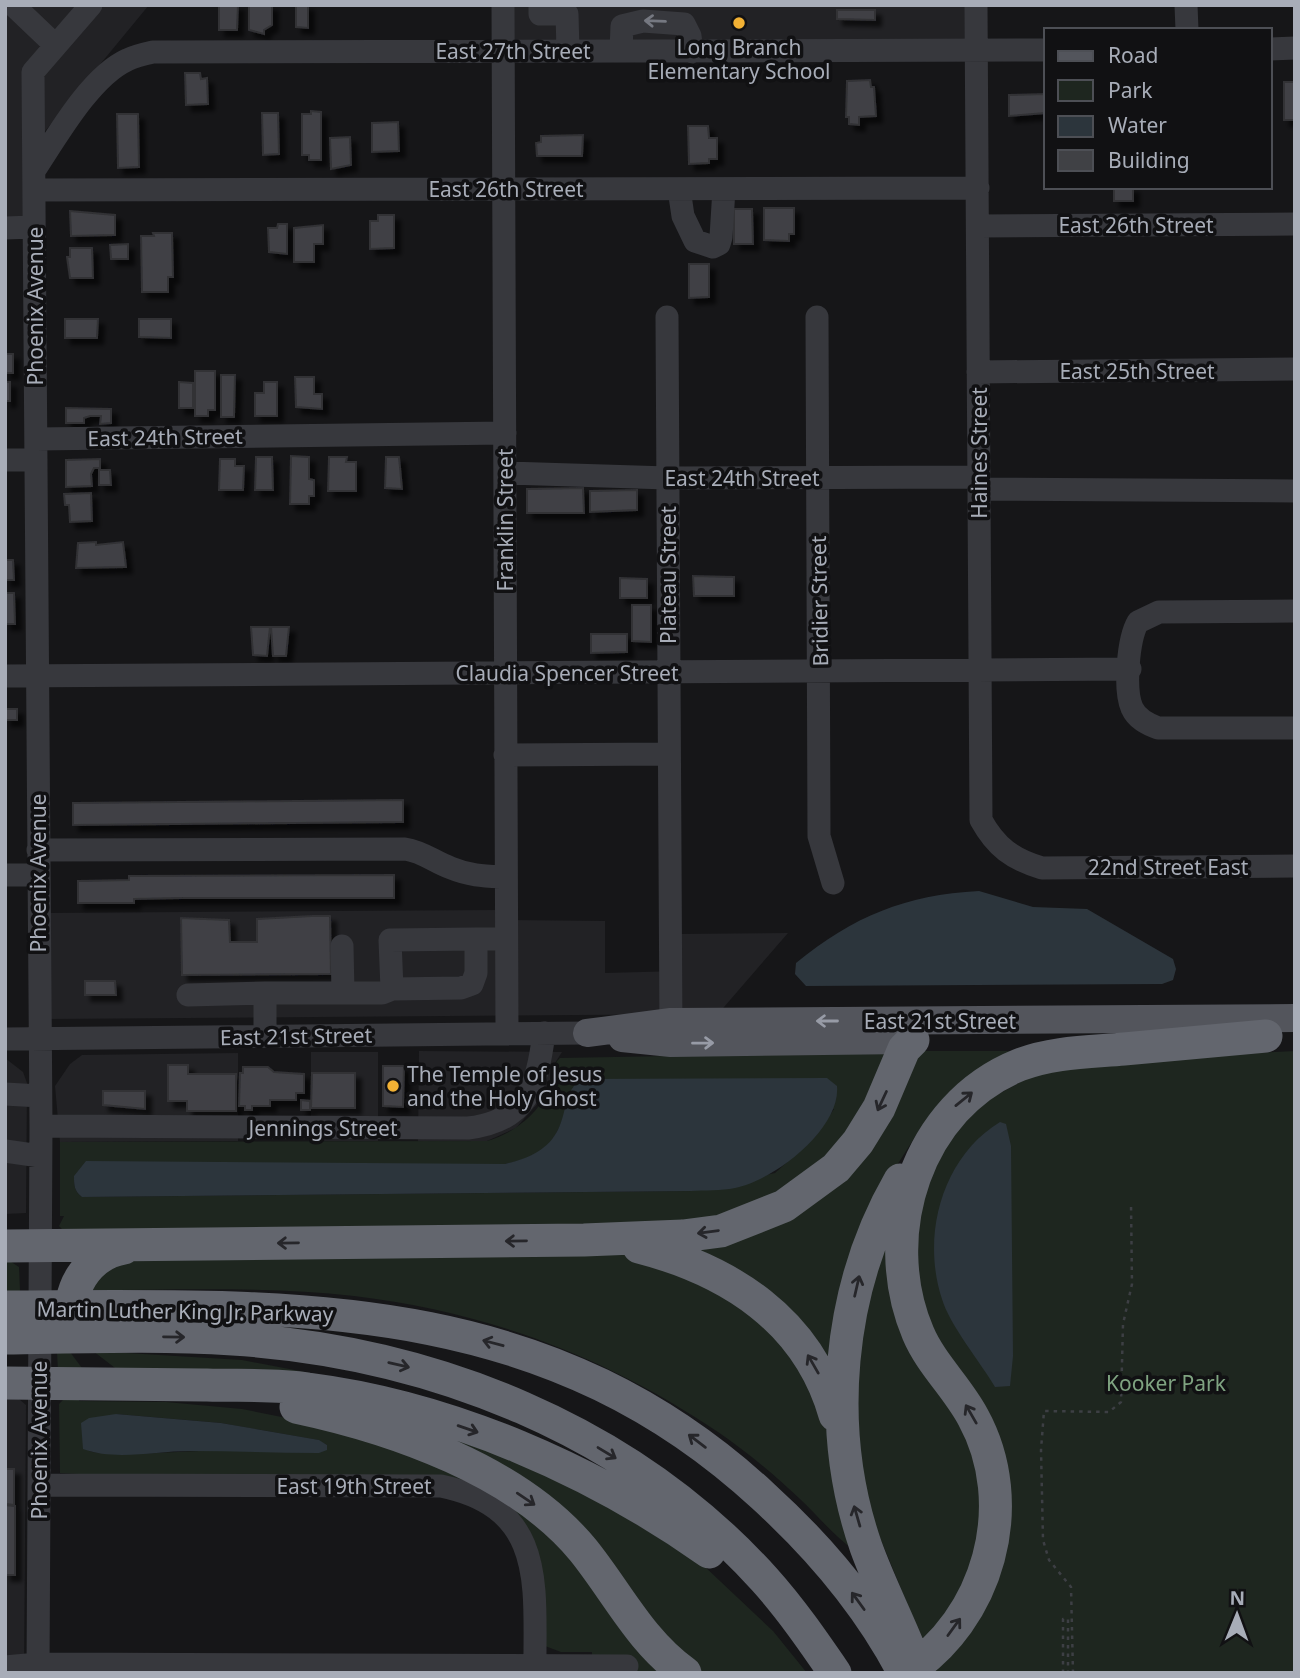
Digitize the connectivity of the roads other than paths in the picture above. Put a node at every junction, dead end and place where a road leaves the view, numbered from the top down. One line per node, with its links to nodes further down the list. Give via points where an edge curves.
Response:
1 (13, 5): 8 (street)
2 (91, 5): 8 (street)
3 (503, 5): 13 (street, Franklin Street)
4 (540, 5): 14 (street, via 540,15 567,14)
5 (976, 5): 11 (street, Haines Street)
6 (1186, 5): 7 (street)
7 (1186, 28)
8 (55, 45): 15 (street, Phoenix Avenue, via 33,72)
9 (1295, 48): 10 (street)
10 (1272, 49)
11 (977, 50): 12 (street, East 27th Street); 14 (street, East 27th Street); 16 (street, Haines Street)
12 (1044, 50)
13 (503, 51): 14 (street, East 27th Street); 15 (street, East 27th Street, via 153,52 125,61 107,74 68,119); 17 (street, Franklin Street)
14 (568, 51)
15 (34, 181): 17 (street, East 26th Street); 22 (street, Phoenix Avenue)
16 (978, 188): 19 (street, East 26th Street); 21 (street, Haines Street)
17 (504, 189): 18 (street, East 26th Street); 28 (street, Franklin Street)
18 (678, 189): 19 (street, East 26th Street); 19 (street, via 683,216 695,241 713,247 721,237)
19 (724, 189)
20 (1295, 224): 21 (street, East 26th Street)
21 (978, 226): 27 (street, Haines Street)
22 (34, 227): 23 (street); 29 (street, Phoenix Avenue)
23 (5, 228)
24 (667, 317): 33 (street, Plateau Street)
25 (817, 317): 32 (street, Bridier Street)
26 (1295, 369): 27 (street, East 25th Street)
27 (978, 372): 34 (street, Haines Street)
28 (505, 433): 29 (street, East 24th Street); 31 (street, Franklin Street)
29 (36, 449): 30 (street, East 24th Street); 42 (street, Phoenix Avenue)
30 (5, 460)
31 (505, 473): 33 (street, East 24th Street); 41 (street, Franklin Street)
32 (817, 477): 33 (street, East 24th Street); 34 (street, East 24th Street); 40 (street, Bridier Street)
33 (668, 478): 39 (street, Plateau Street)
34 (979, 483): 35 (street, East 24th Street); 38 (street, Haines Street)
35 (1295, 491)
36 (1295, 611): 37 (street, via 1159,612 1147,616 1133,631)
37 (1130, 670): 38 (street, Claudia Spencer Street); 44 (street, via 1133,709 1158,728)
38 (979, 671): 40 (street, Claudia Spencer Street); 49 (street, Haines Street, via 981,820 1003,851)
39 (669, 672): 40 (street, Claudia Spencer Street); 41 (street, Claudia Spencer Street); 45 (street, Plateau Street)
40 (820, 672): 53 (street, Bridier Street, via 819,836)
41 (505, 673): 42 (street, Claudia Spencer Street); 46 (street, Franklin Street)
42 (37, 675): 43 (street, Claudia Spencer Street); 47 (street, Phoenix Avenue)
43 (5, 676)
44 (1295, 728)
45 (669, 754): 46 (street); 63 (street, Plateau Street)
46 (505, 755): 52 (street, Franklin Street)
47 (38, 850): 51 (street, Phoenix Avenue); 52 (street, via 405,849 474,876)
48 (1295, 866): 49 (street, 22nd Street East)
49 (1042, 868)
50 (5, 874): 51 (street)
51 (38, 874): 69 (street, Phoenix Avenue)
52 (506, 877): 55 (street, Franklin Street)
53 (834, 883)
54 (476, 939): 55 (street); 57 (street, via 472,984); 57 (street, via 390,940)
55 (506, 939): 66 (street, Franklin Street)
56 (342, 946): 59 (street)
57 (392, 989): 59 (street)
58 (265, 993): 59 (street); 60 (street); 67 (street)
59 (343, 993)
60 (188, 995)
61 (1295, 1018): 62 (main road, East 21st Street)
62 (944, 1021): 63 (main road, East 21st Street, one-way to 63); 71 (street)
63 (671, 1032): 65 (main road, East 21st Street); 71 (main road, East 21st Street, one-way to 71)
64 (544, 1033): 65 (street, East 21st Street); 66 (street, East 21st Street); 74 (street, Jennings Street, via 534,1085 508,1117 490,1126)
65 (587, 1033)
66 (507, 1034): 67 (street, East 21st Street)
67 (265, 1036): 69 (street, East 21st Street)
68 (1281, 1036): 71 (main road, East 21st Street); 75 (highway, one-way to 68, via 963,1100 1019,1065 1056,1055)
69 (40, 1038): 70 (street, East 21st Street); 73 (street, Phoenix Avenue)
70 (5, 1039)
71 (913, 1040): 78 (highway, one-way to 78, via 904,1049 879,1108 858,1142 836,1168 784,1206 721,1231)
72 (5, 1094): 73 (street)
73 (40, 1096): 74 (street, Phoenix Avenue)
74 (41, 1126): 77 (street, Phoenix Avenue)
75 (932, 1137): 88 (highway, one-way to 75, via 844,1363 860,1269 887,1202); 90 (highway, one-way to 75, via 948,1635 981,1584 996,1514 995,1474 984,1440 919,1334 908,1304 901,1239 917,1170)
76 (5, 1151): 77 (street)
77 (40, 1156): 81 (street, Phoenix Avenue)
78 (584, 1240): 79 (highway, one-way to 79); 88 (highway, one-way to 78, via 820,1376 805,1349 757,1301 734,1283 671,1255)
79 (144, 1245): 81 (highway); 87 (highway, via 108,1251 87,1267 74,1298 72,1321 83,1356 95,1368 111,1379)
80 (5, 1246): 81 (highway)
81 (39, 1246): 86 (street, Phoenix Avenue)
82 (5, 1307): 83 (highway, Martin Luther King Jr. Parkway)
83 (106, 1322): 84 (highway, Martin Luther King Jr. Parkway); 90 (highway, Martin Luther King Jr. Parkway, one-way to 83, via 848,1587 792,1523 751,1485 678,1427 581,1375 503,1346 384,1318 299,1310); 96 (highway, Martin Luther King Jr. Parkway, one-way to 96, via 326,1350 428,1372 509,1401 583,1438 680,1502 764,1579)
84 (5, 1338)
85 (5, 1383): 86 (highway)
86 (40, 1384): 87 (highway); 89 (street, Phoenix Avenue)
87 (136, 1384): 95 (highway, one-way to 95, via 329,1414 460,1462 527,1499 568,1533 648,1639); 96 (highway, one-way to 96, via 279,1386 337,1393 434,1418 523,1451 627,1499 708,1551 772,1603)
88 (845, 1451): 90 (highway, one-way to 88, via 852,1499)
89 (39, 1485): 93 (street, Phoenix Avenue); 94 (street, East 19th Street, via 441,1486 468,1493 502,1514 527,1550 535,1582)
90 (906, 1665)
91 (627, 1666): 94 (street)
92 (5, 1667): 93 (street)
93 (38, 1668): 94 (street)
94 (535, 1669)
95 (685, 1673)
96 (835, 1673)

